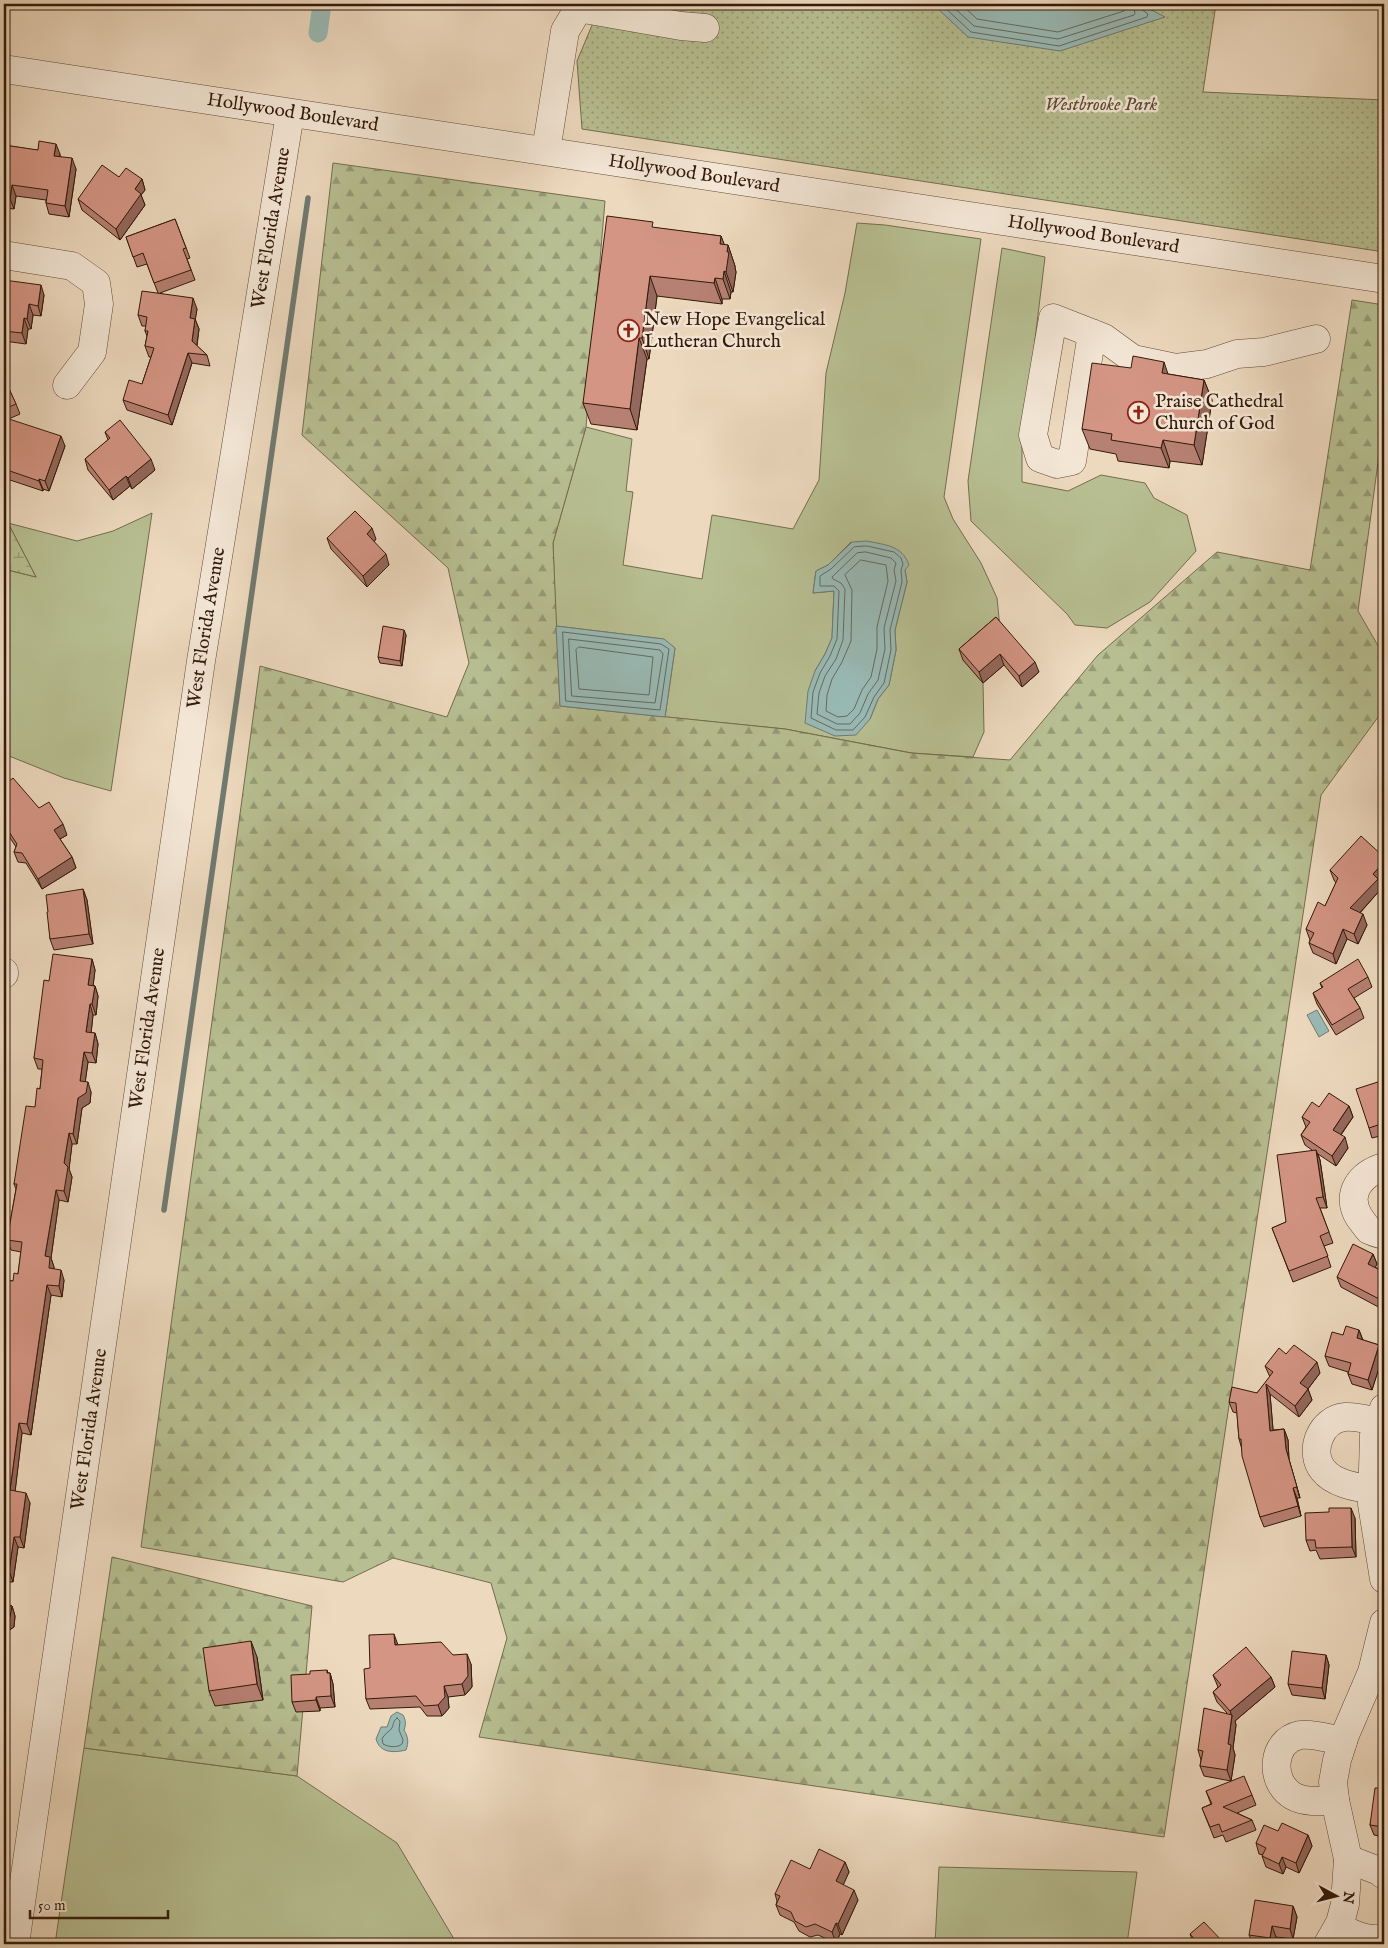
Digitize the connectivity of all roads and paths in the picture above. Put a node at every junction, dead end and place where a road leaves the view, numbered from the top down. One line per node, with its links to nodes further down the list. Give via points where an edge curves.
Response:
1 (579, 6): 2 (street); 5 (street, via 565,31)
2 (705, 28)
3 (4, 69): 4 (street, Hollywood Boulevard)
4 (290, 114): 5 (street, Hollywood Boulevard); 24 (street, West Florida Avenue, via 200,671)
5 (546, 151): 7 (street, Hollywood Boulevard)
6 (4, 255): 10 (street, via 72,266 96,283 99,304 92,352)
7 (1384, 279)
8 (1092, 333): 8 (street, via 1072,461 1057,464 1040,458 1033,435 1052,318); 9 (street, via 1133,359 1176,368)
9 (1316, 339)
10 (67, 385)
11 (1384, 1167): 12 (street, via 1367,1174 1353,1196 1354,1209 1369,1230)
12 (1384, 1235)
13 (1382, 1415): 14 (street, via 1374,1435); 14 (street, via 1346,1416 1334,1420 1326,1425 1317,1449 1324,1472 1348,1484)
14 (1372, 1489): 15 (street, via 1372,1504)
15 (1382, 1548): 16 (street)
16 (1384, 1579)
17 (1384, 1623): 18 (street, via 1372,1672)
18 (1342, 1741): 19 (street, via 1333,1782); 19 (street, via 1302,1735 1293,1738 1284,1744 1275,1768 1278,1779 1292,1796 1303,1800)
19 (1335, 1800): 20 (street)
20 (1348, 1859): 21 (street); 22 (street, via 1345,1904)
21 (1384, 1875)
22 (1333, 1936): 23 (street)
23 (1384, 1938)
24 (15, 1944)

